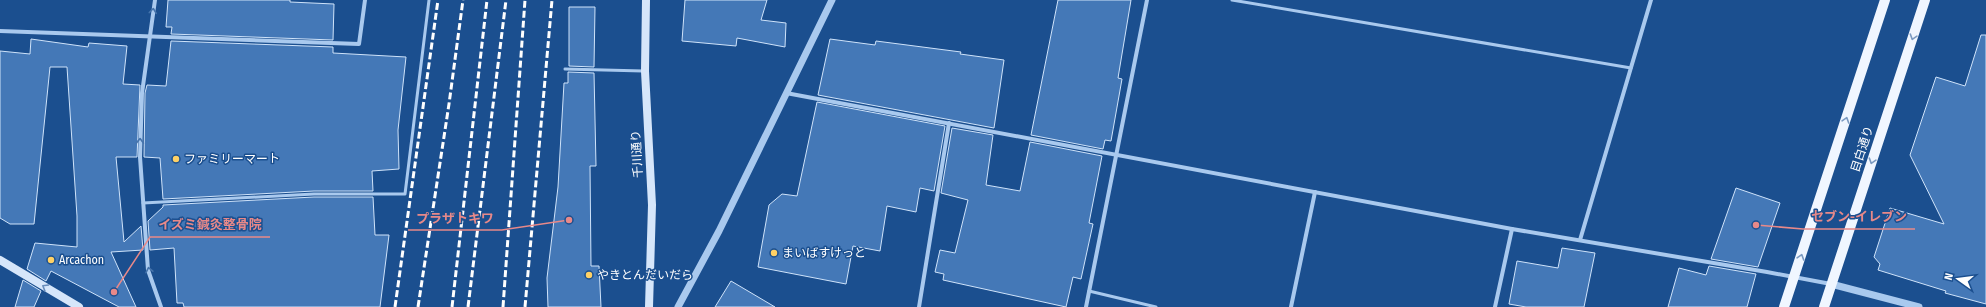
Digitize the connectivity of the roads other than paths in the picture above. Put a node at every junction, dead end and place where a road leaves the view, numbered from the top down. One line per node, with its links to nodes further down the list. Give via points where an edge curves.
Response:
1 (155, 0): 12 (street, one-way to 1)
2 (365, 0): 12 (street, via 359,44)
3 (429, 0): 20 (lane, via 405,194 314,194)
4 (646, 0): 15 (main road, 千川通り)
5 (832, 0): 16 (street)
6 (1147, 0): 18 (street)
7 (1232, 0): 13 (lane)
8 (1651, 0): 13 (street)
9 (1885, 0): 24 (main road, 目白通り, one-way to 9)
10 (1925, 0): 25 (main road, 目白通り, one-way to 25)
11 (0, 31): 12 (street)
12 (150, 36): 20 (street, one-way to 12, via 140,157 142,108)
13 (1631, 68): 22 (street)
14 (565, 69): 15 (lane)
15 (645, 71): 29 (main road, 千川通り, via 652,205)
16 (786, 93): 17 (street); 30 (street, via 719,231)
17 (949, 123): 18 (street); 31 (street)
18 (1116, 155): 19 (street); 26 (street)
19 (1315, 192): 21 (street); 34 (street)
20 (143, 203): 28 (street, one-way to 20, via 148,270)
21 (1512, 229): 22 (street); 35 (street)
22 (1580, 240): 24 (street)
23 (0, 260): 27 (main road, one-way to 23)
24 (1794, 277): 25 (street); 36 (main road, 目白通り)
25 (1831, 284): 37 (main road, 目白通り); 38 (street)
26 (1089, 291): 32 (street); 33 (lane)
27 (79, 307)
28 (161, 307)
29 (650, 307)
30 (678, 307)
31 (920, 307)
32 (1086, 307)
33 (1156, 307)
34 (1290, 307)
35 (1495, 307)
36 (1784, 307)
37 (1824, 307)
38 (1919, 307)

